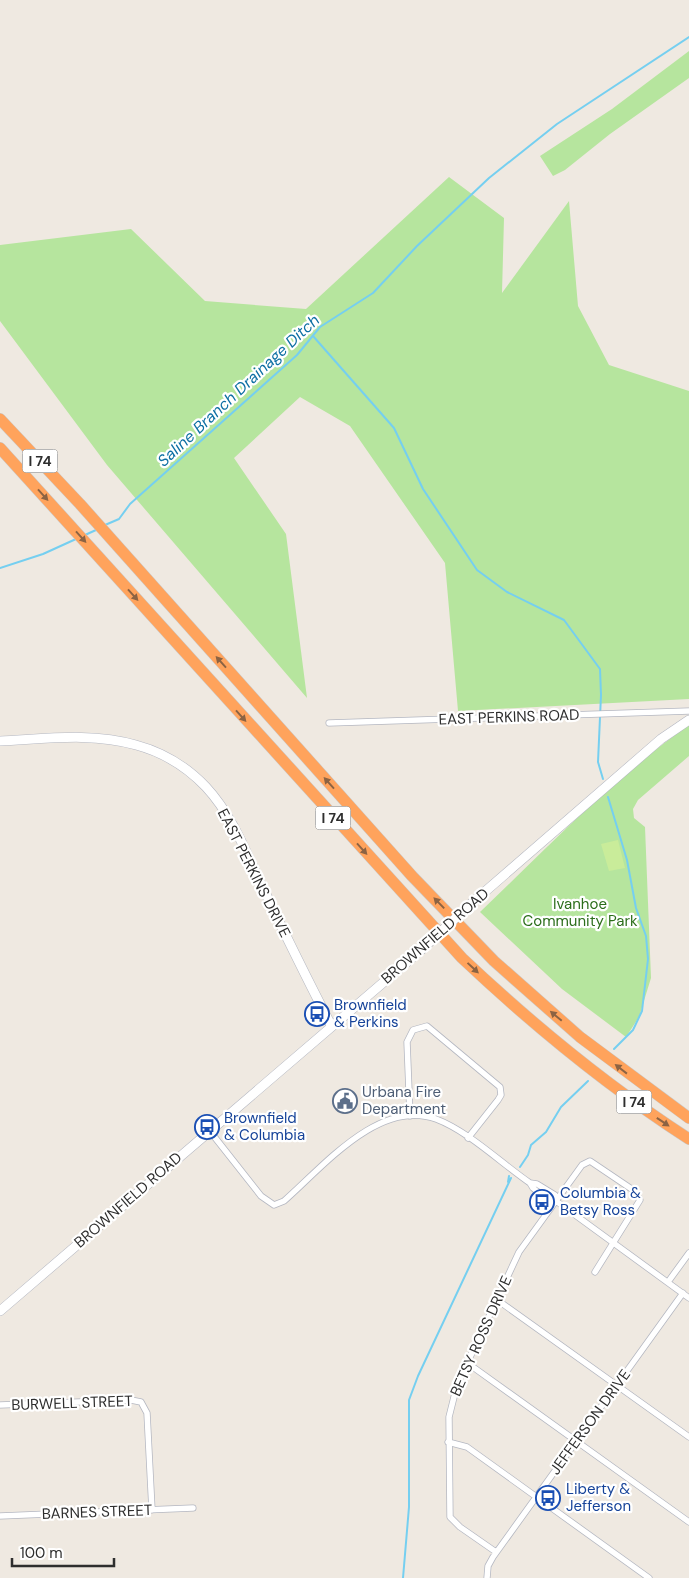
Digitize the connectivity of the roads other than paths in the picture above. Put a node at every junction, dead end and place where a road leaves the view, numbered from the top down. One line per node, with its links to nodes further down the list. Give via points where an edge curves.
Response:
1 (0, 419): 9 (highway, I 74, one-way to 1, via 580,1037 494,961 412,876 80,504)
2 (0, 448): 12 (highway, I 74, one-way to 12, via 462,958 581,1063)
3 (689, 711): 5 (street, EAST PERKINS ROAD)
4 (689, 720): 7 (street, BROWNFIELD ROAD, bridge, via 661,739 420,951)
5 (329, 723)
6 (0, 741): 7 (street, EAST PERKINS DRIVE, via 88,738 134,744 162,755 195,777 216,799 237,833)
7 (330, 1025): 10 (street, BROWNFIELD ROAD)
8 (410, 1116): 10 (street, via 386,1120 370,1127 284,1201 274,1205 261,1196); 11 (street, via 436,1119); 11 (street, via 407,1042 413,1030 427,1026 500,1087 498,1100)
9 (689, 1118)
10 (209, 1130): 21 (street, BROWNFIELD ROAD)
11 (468, 1138): 13 (street, via 530,1183 550,1202)
12 (689, 1139)
13 (556, 1201): 14 (street); 14 (street, BETSY ROSS DRIVE, via 582,1165 590,1161 636,1192 640,1196 639,1204); 20 (street, BETSY ROSS DRIVE, via 520,1252)
14 (613, 1242): 16 (street); 17 (street)
15 (689, 1253): 17 (street)
16 (595, 1272)
17 (668, 1282): 18 (street)
18 (683, 1293): 19 (street); 23 (street, JEFFERSON DRIVE)
19 (689, 1298)
20 (496, 1299): 22 (street, BETSY ROSS DRIVE); 23 (street)
21 (0, 1311)
22 (466, 1362): 26 (street); 27 (street, BETSY ROSS DRIVE, via 452,1402)
23 (617, 1384): 25 (street); 26 (street, JEFFERSON DRIVE)
24 (0, 1405): 30 (street, BURWELL STREET, via 131,1400 144,1403)
25 (689, 1437)
26 (577, 1440): 28 (street, JEFFERSON DRIVE); 32 (street)
27 (448, 1442): 28 (street, via 467,1447); 33 (street, BETSY ROSS DRIVE, via 450,1517)
28 (536, 1496): 33 (street, JEFFERSON DRIVE); 35 (street)
29 (193, 1508): 30 (street, BARNES STREET)
30 (152, 1510): 31 (street, BARNES STREET)
31 (0, 1516)
32 (689, 1522)
33 (496, 1552): 34 (street, JEFFERSON DRIVE, via 488,1566)
34 (487, 1578)
35 (649, 1578)

